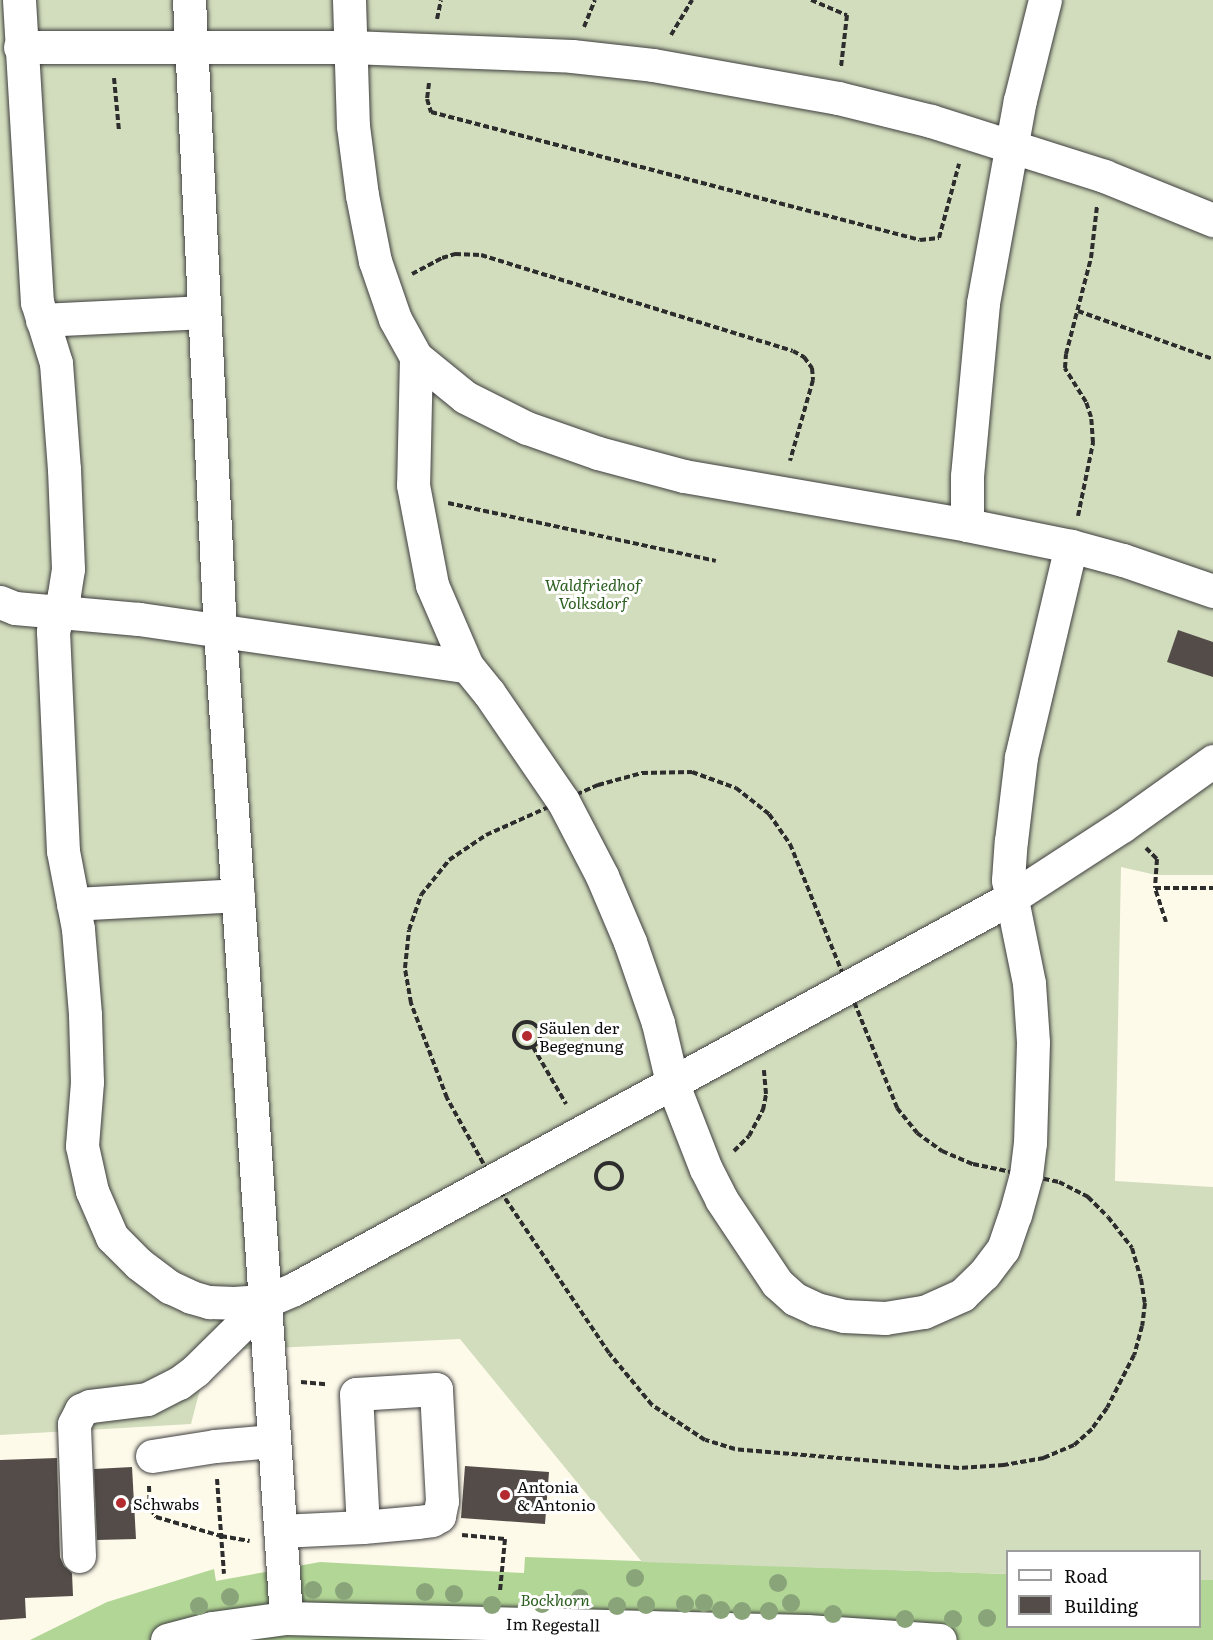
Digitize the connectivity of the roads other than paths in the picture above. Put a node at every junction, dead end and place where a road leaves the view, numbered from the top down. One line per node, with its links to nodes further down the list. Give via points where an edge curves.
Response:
1 (19, 0): 5 (street)
2 (189, 0): 7 (street)
3 (349, 0): 6 (street)
4 (1045, 0): 8 (street)
5 (21, 47): 7 (street); 11 (street, via 33,255)
6 (351, 47): 7 (street); 8 (street, via 572,56 653,65 838,98); 12 (street, via 353,126 375,261 395,319)
7 (191, 48): 10 (street)
8 (1011, 145): 9 (street, via 1104,176); 13 (street, via 983,303 967,476)
9 (1213, 220)
10 (204, 312): 11 (street); 18 (street)
11 (42, 320): 17 (street, via 56,363 64,469 68,569)
12 (416, 357): 13 (street, via 465,397 527,428 598,453 684,476); 19 (street, via 415,496 432,585)
13 (967, 525): 14 (street)
14 (1071, 546): 15 (street); 22 (street, via 1021,757 1008,880)
15 (1213, 591)
16 (0, 602): 17 (street, via 15,608)
17 (58, 613): 18 (street); 23 (street, via 53,630 56,730 63,851)
18 (220, 631): 19 (street); 21 (street)
19 (466, 666): 24 (street, via 563,801 602,876 658,1023)
20 (1213, 761): 22 (street, via 1122,826)
21 (238, 895): 23 (street); 25 (street)
22 (1011, 897): 24 (street); 24 (street, via 1029,983 1033,1042 1030,1143 1016,1215 1003,1249 962,1295 924,1312 885,1318 844,1316 795,1299 763,1265 706,1169)
23 (73, 904): 25 (street, via 85,1026 87,1082 82,1146 92,1191 112,1237 139,1264 191,1298 209,1302)
24 (672, 1082): 25 (street)
25 (266, 1301): 26 (street); 30 (street, via 179,1383 147,1399 81,1410 74,1424)
26 (273, 1441): 27 (street); 29 (street)
27 (152, 1456)
28 (363, 1527): 28 (street, via 439,1516 442,1495 436,1389 356,1394); 29 (street)
29 (280, 1536): 31 (street)
30 (79, 1556)
31 (286, 1618): 32 (street, Im Regestall, via 212,1628); 33 (street, Im Regestall, via 775,1630)
32 (168, 1640)
33 (940, 1640)

